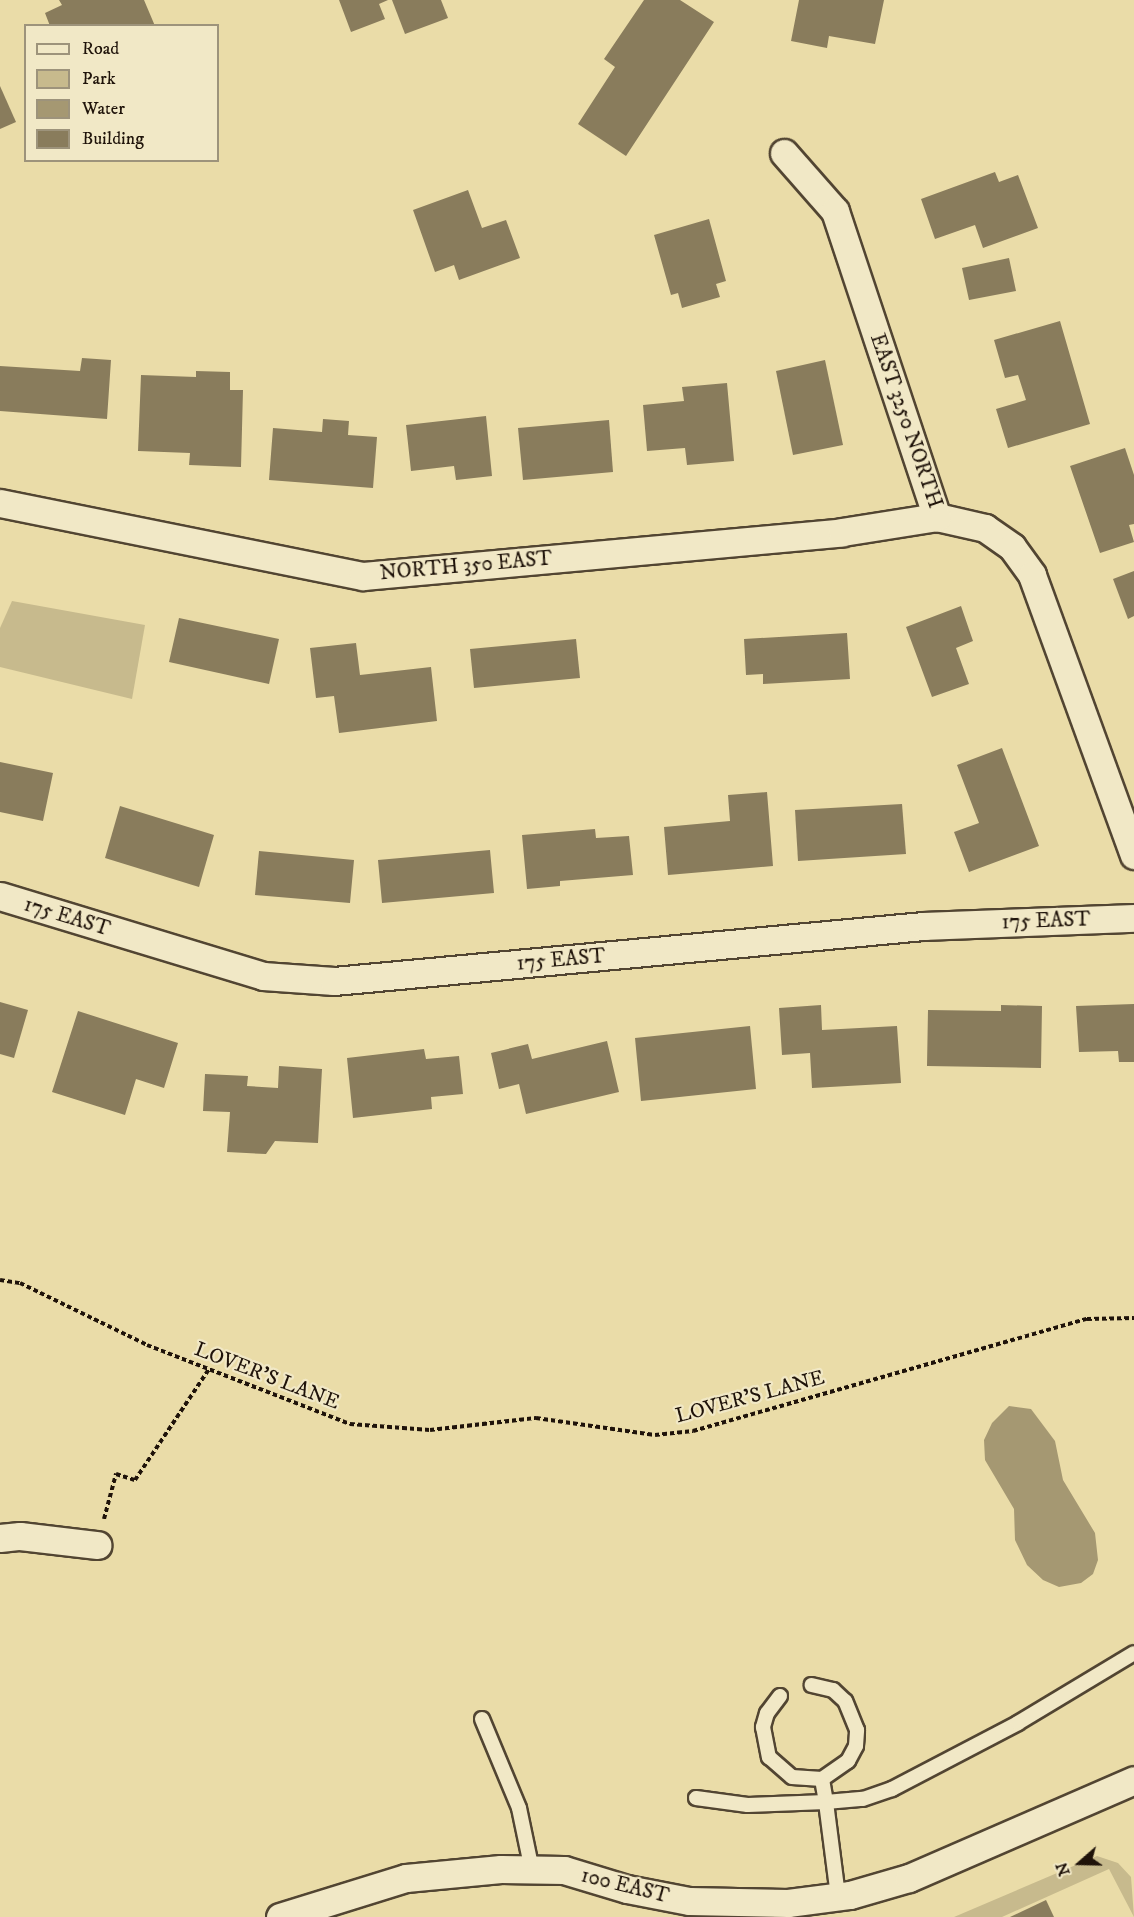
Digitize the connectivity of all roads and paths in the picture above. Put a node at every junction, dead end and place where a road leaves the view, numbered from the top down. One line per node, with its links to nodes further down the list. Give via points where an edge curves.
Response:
1 (784, 153): 3 (street, EAST 3250 NORTH, via 835,211)
2 (0, 503): 3 (street, NORTH 350 EAST, via 363,576 842,532)
3 (938, 517): 4 (street, EAST 3250 NORTH, via 985,528 1012,547 1032,575)
4 (1134, 855)
5 (0, 896): 6 (street, 175 EAST, via 264,976 334,981 923,926)
6 (1134, 918)
7 (0, 1280): 9 (path, LOVER'S LANE, via 20,1283 147,1345)
8 (1134, 1318): 9 (path, LOVER'S LANE, via 1087,1319 693,1431 655,1435 536,1418 430,1430 350,1424)
9 (209, 1369): 11 (path, via 135,1480 116,1474)
10 (0, 1538): 11 (street, via 20,1536)
11 (97, 1545)
12 (1134, 1653): 19 (lane, via 1018,1723 892,1789 863,1799)
13 (812, 1685): 16 (lane, via 832,1690 845,1701 857,1731 856,1746 848,1761)
14 (780, 1696): 16 (lane, via 767,1713 763,1727 769,1757 792,1776)
15 (482, 1719): 20 (lane, via 519,1808)
16 (822, 1779): 19 (lane)
17 (1134, 1780): 21 (street, 100 EAST, via 909,1878)
18 (696, 1798): 19 (lane, via 748,1805)
19 (826, 1802): 21 (lane)
20 (532, 1870): 21 (street, 100 EAST, via 564,1870 627,1889 689,1901 776,1904); 22 (street, 100 EAST, via 406,1878)
21 (838, 1896)
22 (279, 1917)

